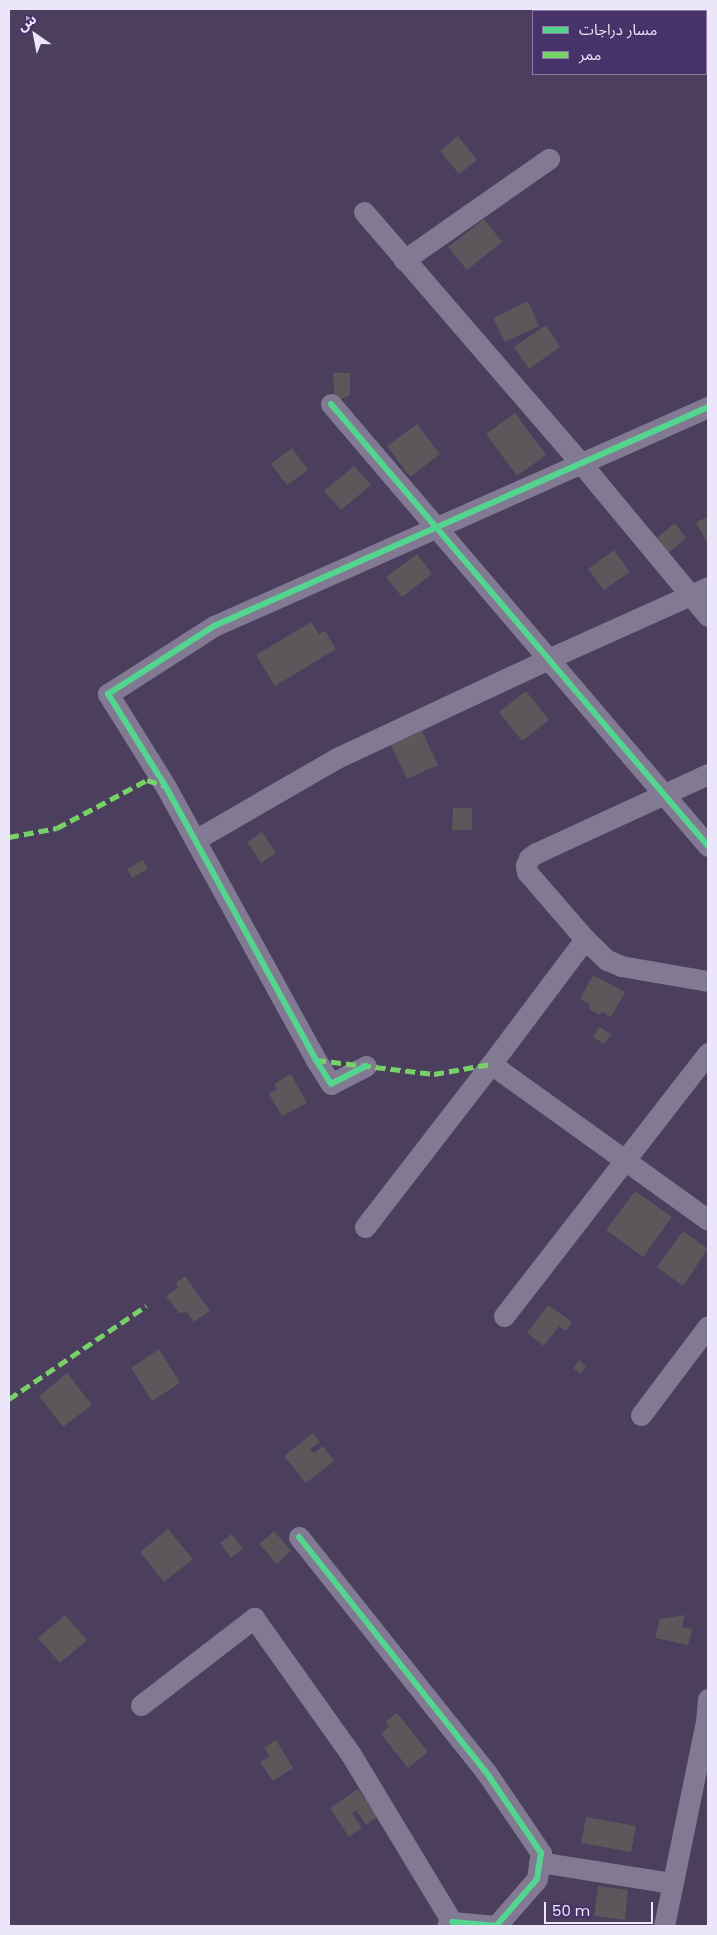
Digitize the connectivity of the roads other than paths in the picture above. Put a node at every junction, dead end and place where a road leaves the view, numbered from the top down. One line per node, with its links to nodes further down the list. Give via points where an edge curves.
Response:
1 (549, 159): 3 (street)
2 (364, 212): 3 (street)
3 (404, 260): 6 (street)
4 (330, 404): 7 (street)
5 (708, 407): 6 (street)
6 (580, 462): 7 (street); 8 (street)
7 (435, 526): 10 (street); 13 (street, via 214,626 108,694 166,786)
8 (699, 591): 9 (street); 10 (street)
9 (708, 616)
10 (548, 659): 12 (street); 13 (street, via 337,758)
11 (708, 774): 12 (street)
12 (664, 794): 14 (street); 15 (street, via 529,858 527,872)
13 (195, 840): 19 (street, via 331,1084)
14 (708, 846)
15 (585, 939): 16 (street, via 607,960 621,966); 18 (street)
16 (708, 981)
17 (708, 1053): 20 (street)
18 (491, 1064): 20 (street); 22 (street)
19 (366, 1066)
20 (626, 1161): 21 (street); 23 (street)
21 (708, 1220)
22 (365, 1227)
23 (504, 1316)
24 (708, 1326): 25 (street)
25 (641, 1415)
26 (299, 1537): 29 (street, via 486,1772 541,1853)
27 (708, 1699): 30 (street)
28 (141, 1705): 31 (street, via 254,1618 350,1753)
29 (539, 1862): 30 (street); 31 (street, via 537,1879 496,1926)
30 (672, 1883): 32 (street)
31 (449, 1924)
32 (664, 1926)

